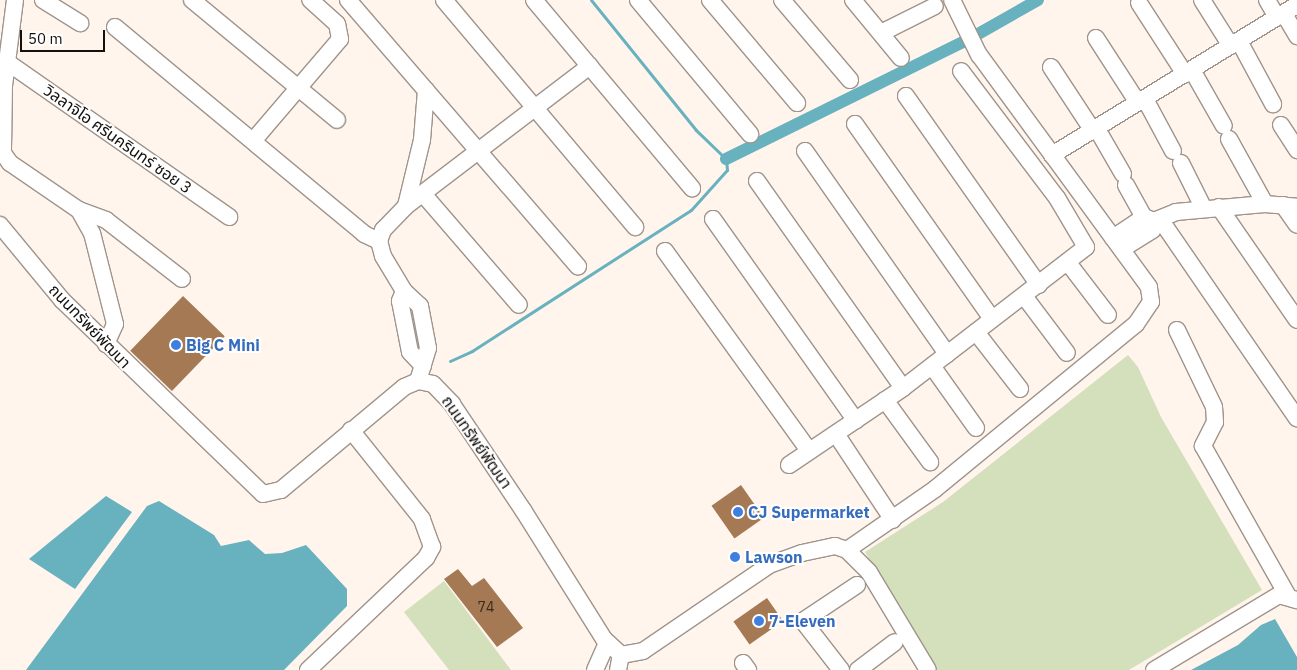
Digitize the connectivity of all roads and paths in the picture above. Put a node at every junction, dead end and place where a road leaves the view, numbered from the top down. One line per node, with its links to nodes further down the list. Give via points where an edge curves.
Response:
1 (15, 0): 25 (street)
2 (42, 0): 18 (street)
3 (192, 0): 32 (street)
4 (310, 0): 32 (street, via 337,24 342,34)
5 (348, 0): 33 (street)
6 (444, 0): 38 (street)
7 (534, 0): 26 (street)
8 (638, 0): 43 (street)
9 (710, 0): 36 (street)
10 (782, 0): 30 (street)
11 (853, 0): 20 (street)
12 (952, 0): 49 (street, via 979,55)
13 (1202, 0): 23 (street)
14 (1267, 0): 17 (street)
15 (1139, 3): 29 (street)
16 (935, 6): 20 (street)
17 (1286, 12): 21 (street); 23 (street)
18 (80, 22)
19 (116, 27): 44 (street)
20 (881, 33): 24 (street)
21 (1297, 36)
22 (1096, 38): 35 (street)
23 (1235, 44): 29 (street); 37 (street)
24 (901, 58)
25 (7, 62): 31 (street); 58 (street, วิลลาจิโอ ศรีนครินทร์ ซอย 3)
26 (590, 66): 38 (street); 51 (street)
27 (1051, 67): 42 (street)
28 (961, 71): 67 (street, via 1085,241 1086,248)
29 (1188, 72): 35 (street); 53 (street, via 1227,133)
30 (850, 80)
31 (2, 85): 48 (street)
32 (299, 88): 39 (street); 44 (street)
33 (426, 90): 47 (street); 54 (street, via 422,140)
34 (906, 96): 70 (street)
35 (1142, 101): 42 (street); 56 (street)
36 (797, 103)
37 (1273, 104)
38 (535, 109): 47 (street); 63 (street)
39 (337, 120)
40 (855, 124): 74 (street)
41 (1281, 125): 45 (street)
42 (1095, 130): 49 (street); 60 (street)
43 (750, 134)
44 (253, 141): 64 (street, via 364,234)
45 (1297, 150)
46 (805, 151): 80 (street)
47 (479, 152): 52 (street); 68 (street)
48 (2, 153): 57 (street, via 10,163)
49 (1052, 155): 65 (street)
50 (757, 181): 83 (street)
51 (692, 188)
52 (424, 195): 54 (street); 72 (street)
53 (1265, 204): 55 (street); 56 (street)
54 (406, 206): 64 (street, via 383,230)
55 (1290, 206): 62 (street)
56 (1211, 207): 60 (street); 75 (street)
57 (79, 210): 69 (street, via 106,220); 78 (street, via 92,233 115,324)
58 (229, 218)
59 (713, 219): 87 (street)
60 (1152, 219): 65 (street); 86 (street)
61 (0, 225): 78 (street, ถนนทรัพย์พัฒนา, via 62,300)
62 (1297, 225)
63 (635, 227)
64 (379, 242): 82 (street, via 383,256 404,291 400,301 410,352)
65 (1117, 243): 94 (street, via 1152,294 1147,313)
66 (665, 251): 91 (street)
67 (1069, 264): 70 (street); 73 (street)
68 (578, 266)
69 (182, 279)
70 (1039, 285): 71 (street)
71 (1024, 296): 74 (street); 79 (street)
72 (519, 305)
73 (1108, 315)
74 (992, 319): 77 (street)
75 (1297, 320)
76 (1177, 330): 97 (street, via 1214,407 1215,422 1203,446)
77 (976, 332): 80 (street); 84 (street)
78 (106, 344): 89 (street, ถนนทรัพย์พัฒนา, via 264,494 281,490)
79 (1067, 353)
80 (947, 354): 81 (street)
81 (932, 366): 83 (street); 88 (street)
82 (420, 373): 89 (street, ถนนทรัพย์พัฒนา); 99 (street, ถนนทรัพย์พัฒนา, via 452,404)
83 (903, 388): 85 (street)
84 (1020, 389)
85 (884, 400): 87 (street); 92 (street)
86 (1297, 418)
87 (856, 421): 90 (street)
88 (976, 428)
89 (351, 430): 101 (street, via 422,518 432,547 426,558)
90 (836, 434): 91 (street); 94 (street)
91 (809, 451): 93 (street)
92 (930, 462)
93 (789, 465)
94 (893, 520): 95 (street)
95 (847, 550): 100 (street, ถนนทรัพย์พัฒนา, via 820,548 769,565 643,651); 105 (street, via 869,572)
96 (857, 585): 103 (street, via 803,621)
97 (1293, 598): 106 (street, via 1268,601)
98 (895, 642): 104 (street)
99 (607, 643): 100 (street, ถนนทรัพย์พัฒนา); 102 (street)
100 (620, 663)
101 (308, 670)
102 (595, 670)
103 (841, 670)
104 (858, 670)
105 (928, 670)
106 (1154, 670)

